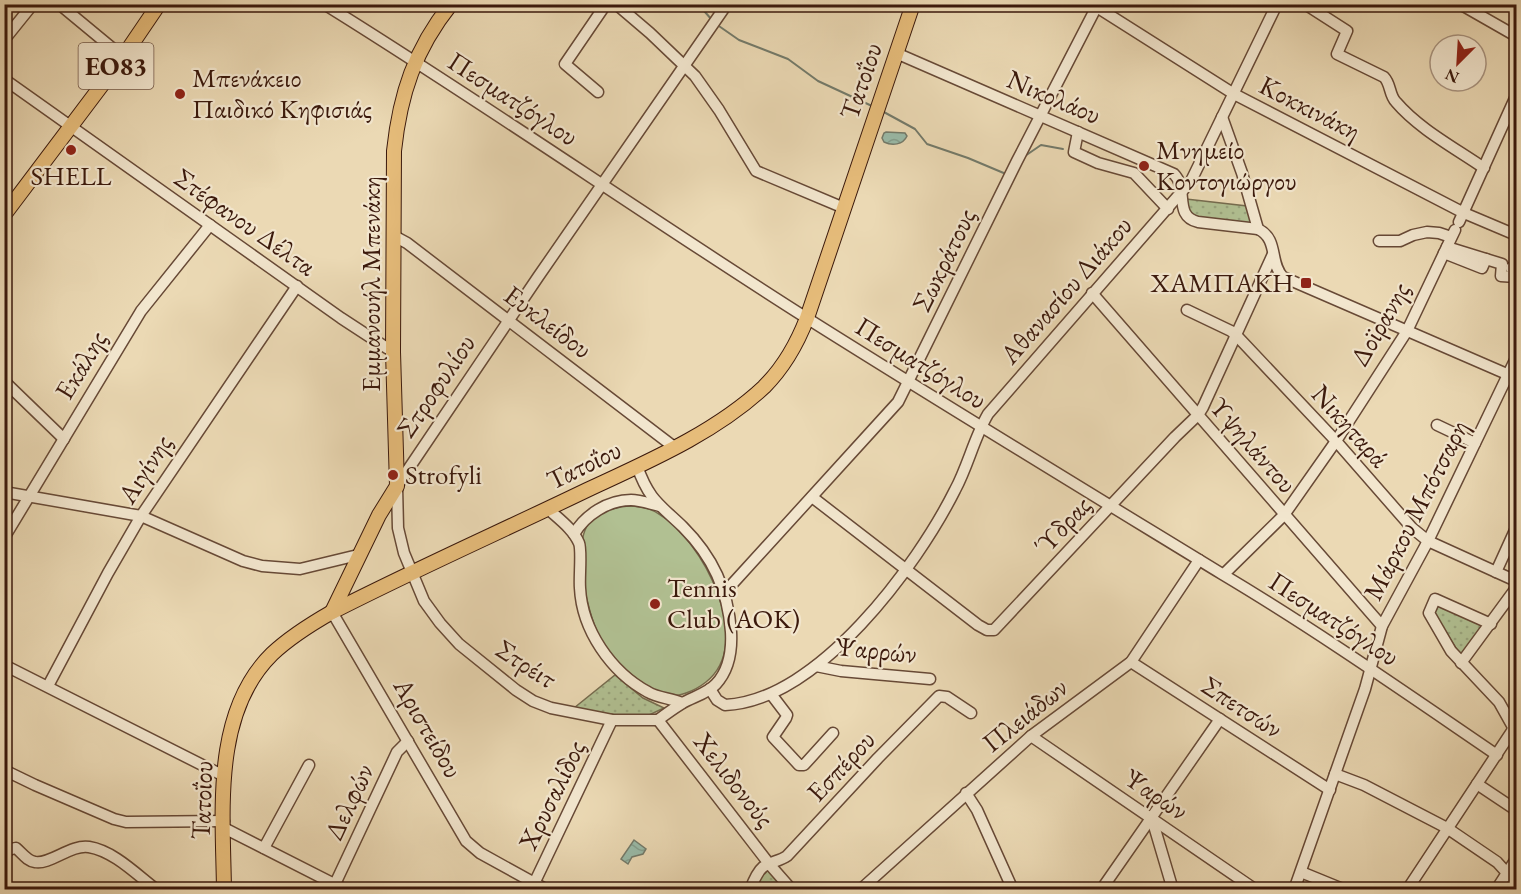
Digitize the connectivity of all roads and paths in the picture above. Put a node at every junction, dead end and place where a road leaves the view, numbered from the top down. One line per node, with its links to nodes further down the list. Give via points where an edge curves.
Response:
1 (33, 4): 15 (street)
2 (59, 4): 17 (street)
3 (159, 4): 17 (main road, ΕΟ83)
4 (324, 4): 18 (street, Πεσματζόγλου)
5 (451, 4): 18 (main road, Εμμανουήλ Μπενάκη)
6 (606, 4): 21 (street, via 565,64)
7 (616, 4): 19 (street)
8 (727, 4): 19 (street, Στροφυλίου)
9 (913, 4): 16 (main road, Τατοΐου)
10 (1276, 4): 22 (street, Αθανασίου Διάκου)
11 (1305, 4): 28 (street, via 1347,31 1337,54 1387,80 1394,101)
12 (1460, 4): 14 (street)
13 (1095, 6): 22 (street, Κοκκινάκη); 24 (street, Σωκράτους)
14 (1516, 36)
15 (4, 40)
16 (896, 53): 24 (street, Νικολάου); 32 (main road, Τατοΐου)
17 (123, 57): 26 (main road, ΕΟ83)
18 (415, 63): 29 (street, Πεσματζόγλου); 38 (main road, Εμμανουήλ Μπενάκη, via 396,131)
19 (684, 64): 29 (street, Στροφυλίου); 32 (street, via 719,110 756,171)
20 (4, 79): 26 (street, Στέφανου Δέλτα)
21 (598, 92)
22 (1234, 94): 25 (street, Αθανασίου Διάκου); 36 (street, Κοκκινάκη)
23 (1516, 96): 28 (street, Δοϊρανης)
24 (1041, 116): 27 (street, Νικολάου); 53 (street, Σωκράτους)
25 (1222, 117): 30 (street, Αθανασίου Διάκου); 35 (street)
26 (71, 127): 31 (main road, ΕΟ83); 34 (street, Στέφανου Δέλτα)
27 (1078, 132): 30 (street, Νικολάου, via 1174,174); 33 (street, via 1074,152 1134,173)
28 (1484, 168): 36 (street, Δοϊρανης)
29 (603, 185): 45 (street, Πεσματζόγλου); 46 (street, Στροφυλίου)
30 (1182, 193): 33 (street, Αθανασίου Διάκου); 35 (street, Νικολάου, via 1182,210 1191,220)
31 (7, 206)
32 (844, 208): 45 (main road, Τατοΐου)
33 (1168, 209): 43 (street, Αθανασίου Διάκου)
34 (210, 225): 42 (street, Στέφανου Δέλτα); 57 (street, Εκάλης, via 141,311)
35 (1258, 229): 40 (street, via 1268,235)
36 (1453, 234): 37 (street, Κοκκινάκη); 39 (street, via 1427,232 1400,241); 41 (street, via 1486,259 1502,264 1501,276); 47 (street, Δοϊρανης)
37 (1516, 235)
38 (394, 236): 46 (street, Ευκλείδου); 49 (main road, Εμμανουήλ Μπενάκη)
39 (1379, 241)
40 (1274, 254): 47 (street, via 1283,277); 48 (street, Ύδρας)
41 (1515, 271)
42 (297, 286): 49 (street, Στέφανου Δέλτα); 72 (street, Αιγίνης)
43 (1092, 293): 54 (street, Υψηλάντου); 56 (street, Αθανασίου Διάκου, via 1001,398)
44 (1187, 310): 48 (street, Νικηταρά)
45 (807, 318): 53 (street, Πεσματζόγλου); 60 (main road, Τατοΐου, via 783,365 762,388 733,412)
46 (509, 321): 60 (street, Ευκλείδου); 62 (street, Στροφυλίου)
47 (1407, 331): 51 (street); 58 (street, Δοϊρανης)
48 (1236, 335): 54 (street, Ύδρας); 58 (street, Νικηταρά)
49 (393, 352): 62 (main road, Εμμανουήλ Μπενάκη)
50 (1516, 358): 51 (street, Μάρκου Μπότσαρη)
51 (1513, 376): 59 (street, Μάρκου Μπότσαρη)
52 (4, 381): 57 (street)
53 (910, 382): 56 (street, Πεσματζόγλου); 66 (street, Σωκράτους, via 898,402)
54 (1198, 415): 69 (street, Ύδρας); 71 (street, Υψηλάντου)
55 (1437, 425): 59 (street)
56 (981, 427): 69 (street, Πεσματζόγλου); 79 (street, Αθανασίου Διάκου, via 955,492)
57 (64, 439): 65 (street, Εκάλης)
58 (1336, 441): 71 (street, Δοϊρανης); 76 (street, Νικηταρά)
59 (1475, 443): 76 (street, Μάρκου Μπότσαρη)
60 (674, 447): 61 (main road, Τατοΐου)
61 (637, 466): 63 (main road, Τατοΐου); 68 (street, via 650,495)
62 (398, 486): 77 (main road, Στροφυλίου); 81 (street, Εμμανουήλ Μπενάκη, via 400,539)
63 (595, 487): 67 (street); 70 (main road, Τατοΐου)
64 (4, 492): 65 (street)
65 (30, 496): 72 (street); 75 (street, Εκάλης)
66 (812, 497): 79 (street, Ύδρας); 85 (street, Σωκράτους)
67 (606, 506): 68 (street, via 632,500); 74 (street, via 587,517)
68 (660, 506): 85 (street, via 711,560)
69 (1111, 507): 78 (street, Πεσματζόγλου); 79 (street, Ύδρας, via 994,630 978,625)
70 (548, 509): 74 (street); 81 (main road, Τατοΐου)
71 (1284, 515): 82 (street, Δοϊρανης); 88 (street, Υψηλάντου)
72 (141, 516): 77 (street, via 262,566 300,569); 95 (street, Αιγίνης)
73 (1516, 528): 80 (street)
74 (574, 534): 98 (street, via 580,547 582,606 595,638 634,683)
75 (4, 538)
76 (1428, 542): 80 (street, Νικηταρά); 88 (street, Μάρκου Μπότσαρη)
77 (358, 555): 86 (main road)
78 (1199, 560): 82 (street, Πεσματζόγλου); 89 (street, Πλειάδων)
79 (906, 570): 92 (street, Αθανασίου Διάκου, via 882,602)
80 (1496, 572): 83 (street, Νικηταρά)
81 (412, 574): 86 (main road, Τατοΐου); 101 (street, Στρέιτ, via 424,601 449,633 516,690 551,708)
82 (1224, 574): 93 (street, Πεσματζόγλου)
83 (1516, 581)
84 (1516, 588): 87 (street)
85 (724, 592): 96 (street, via 731,645 725,671)
86 (332, 612): 106 (street, Αριστείδου); 111 (main road, Τατοΐου, via 284,643 259,669 235,720)
87 (1491, 624): 90 (street); 90 (street, via 1435,599 1429,613)
88 (1382, 626): 93 (street, Μάρκου Μπότσαρη)
89 (1131, 662): 100 (street, Σπετσών); 104 (street, Πλειάδων)
90 (1461, 663): 105 (street, via 1500,702)
91 (4, 664): 95 (street)
92 (816, 666): 94 (street, Ψαρρών); 97 (street, Αθανασίου Διάκου)
93 (1371, 669): 107 (street, Πεσματζόγλου); 110 (street, Μάρκου Μπότσαρη)
94 (930, 679)
95 (48, 686): 111 (street)
96 (710, 689): 97 (street, Αθανασίου Διάκου, via 725,705); 98 (street)
97 (771, 694): 103 (street, via 786,715 773,737 799,765 804,765)
98 (682, 703): 102 (street, Χελιδονούς)
99 (971, 713): 122 (street, Εσπέρου, via 939,696 787,856)
100 (1220, 719): 113 (street, Σπετσών); 116 (street)
101 (612, 720): 102 (street, Στρέιτ); 127 (street, Χρυσαλίδος)
102 (658, 720): 122 (street, Χελιδονούς)
103 (833, 733)
104 (1031, 736): 114 (street, Πλειάδων); 116 (street, Ψαρών)
105 (1514, 736): 107 (street)
106 (408, 741): 126 (street, Δελφών, via 397,752); 127 (street, Αριστείδου, via 471,847)
107 (1497, 755): 112 (street)
108 (309, 765): 119 (street)
109 (4, 770): 117 (street, via 126,822)
110 (1335, 774): 113 (street, Μάρκου Μπότσαρη); 118 (street)
111 (224, 776): 117 (main road, Τατοΐου)
112 (1477, 784): 115 (street); 118 (street)
113 (1330, 790): 123 (street, Μάρκου Μπότσαρη)
114 (966, 793): 134 (street, Πλειάδων); 135 (street)
115 (1516, 810)
116 (1152, 819): 136 (street); 137 (street); 138 (street, Ψαρών)
117 (224, 824): 119 (street); 129 (main road, Τατοΐου)
118 (1447, 828): 124 (street, via 1497,861); 141 (street)
119 (264, 848): 126 (street)
120 (4, 853): 128 (street, via 16,848 38,862 90,847 107,854)
121 (1516, 859): 124 (street)
122 (771, 865): 132 (street, Εσπέρου, via 764,867); 133 (street, Χελιδονούς)
123 (1301, 872): 139 (street, Μάρκου Μπότσαρη); 140 (street)
124 (1507, 873): 125 (street); 142 (street)
125 (1516, 883)
126 (335, 884): 130 (street)
127 (533, 886): 131 (street, Αριστείδου)
128 (157, 890)
129 (224, 890)
130 (346, 890)
131 (547, 890)
132 (750, 890)
133 (792, 890)
134 (860, 890)
135 (1013, 890)
136 (1101, 890)
137 (1173, 890)
138 (1256, 890)
139 (1294, 890)
140 (1345, 890)
141 (1407, 890)
142 (1496, 890)

